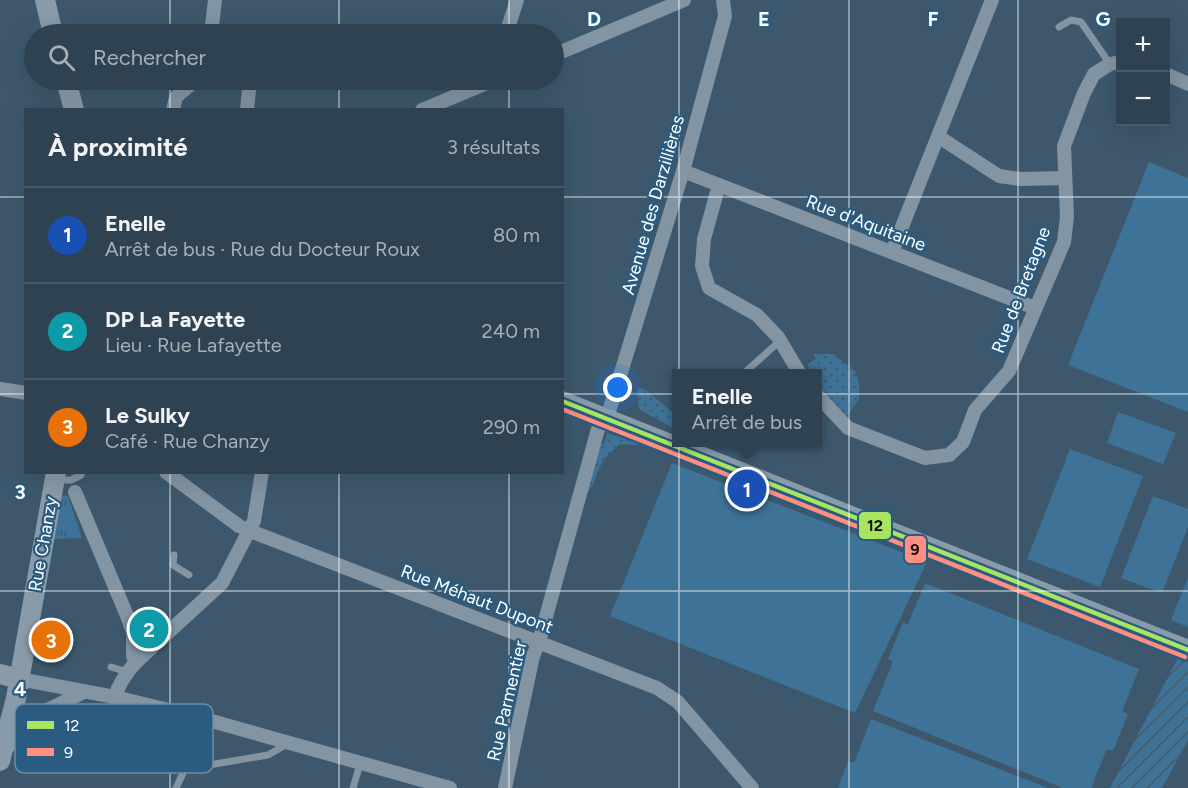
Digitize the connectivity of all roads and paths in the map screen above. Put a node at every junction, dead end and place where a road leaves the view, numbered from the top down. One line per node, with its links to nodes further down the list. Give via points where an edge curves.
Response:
1 (45, 0): 7 (street)
2 (215, 0): 8 (street)
3 (516, 0): 9 (street)
4 (684, 0): 11 (street)
5 (723, 0): 24 (street, Avenue des Darzillières, via 725,16)
6 (992, 0): 23 (street)
7 (51, 24)
8 (211, 24)
9 (509, 24)
10 (1059, 27): 12 (lane, via 1071,20 1081,22)
11 (564, 51)
12 (1115, 63): 25 (street, Rue de Bretagne, via 1094,74 1084,93 1064,146)
13 (1170, 76): 14 (street)
14 (1188, 84)
15 (69, 90): 19 (street)
16 (184, 90): 20 (street, via 176,97)
17 (249, 90): 21 (street)
18 (469, 90): 22 (street)
19 (73, 108)
20 (173, 108)
21 (247, 108)
22 (427, 108)
23 (939, 137): 25 (street, via 999,176); 27 (street)
24 (683, 171): 26 (street, Rue d'Aquitaine); 36 (street, Avenue des Darzillières)
25 (1065, 178): 28 (street, Rue de Bretagne, via 1064,242)
26 (719, 185): 27 (street, Rue d'Aquitaine); 29 (street, via 704,239 702,266 709,288 757,315)
27 (892, 252): 28 (street, Rue d'Aquitaine)
28 (1035, 308): 34 (street, Rue de Bretagne, via 1009,371 975,410 963,442 949,455 925,458 848,428)
29 (780, 341): 30 (lane); 31 (street)
30 (749, 369)
31 (797, 369)
32 (0, 389): 33 (street)
33 (24, 393)
34 (822, 400)
35 (564, 402): 36 (street)
36 (607, 418): 37 (street); 47 (street, Rue Parmentier, via 597,429)
37 (672, 444)
38 (680, 447): 48 (street)
39 (169, 474): 44 (street, Rue Méhaut Dupont)
40 (262, 474): 44 (street)
41 (81, 475): 42 (lane, Rue Chanzy, via 71,480)
42 (55, 476): 51 (street, Rue Chanzy)
43 (75, 492): 50 (street, via 133,633)
44 (250, 531): 47 (street, Rue Méhaut Dupont); 50 (street, via 222,583 208,590)
45 (174, 555): 46 (lane, via 173,565)
46 (189, 575)
47 (539, 642): 67 (street, Rue Parmentier); 68 (street, Rue Méhaut Dupont, via 657,688 678,702)
48 (1188, 650)
49 (111, 667): 50 (lane)
50 (131, 667): 53 (street)
51 (9, 676): 52 (street); 59 (street, Rue Chanzy, via 16,698)
52 (84, 692): 53 (street); 54 (street)
53 (115, 697): 55 (street)
54 (60, 704)
55 (144, 704)
56 (213, 721): 58 (street)
57 (15, 740): 59 (street)
58 (288, 743): 60 (lane, via 268,755); 61 (street)
59 (1, 757)
60 (213, 764)
61 (360, 764): 63 (street); 65 (lane)
62 (183, 773): 64 (lane)
63 (430, 785): 66 (street)
64 (176, 788)
65 (353, 788)
66 (450, 788)
67 (505, 788)
68 (752, 788)

